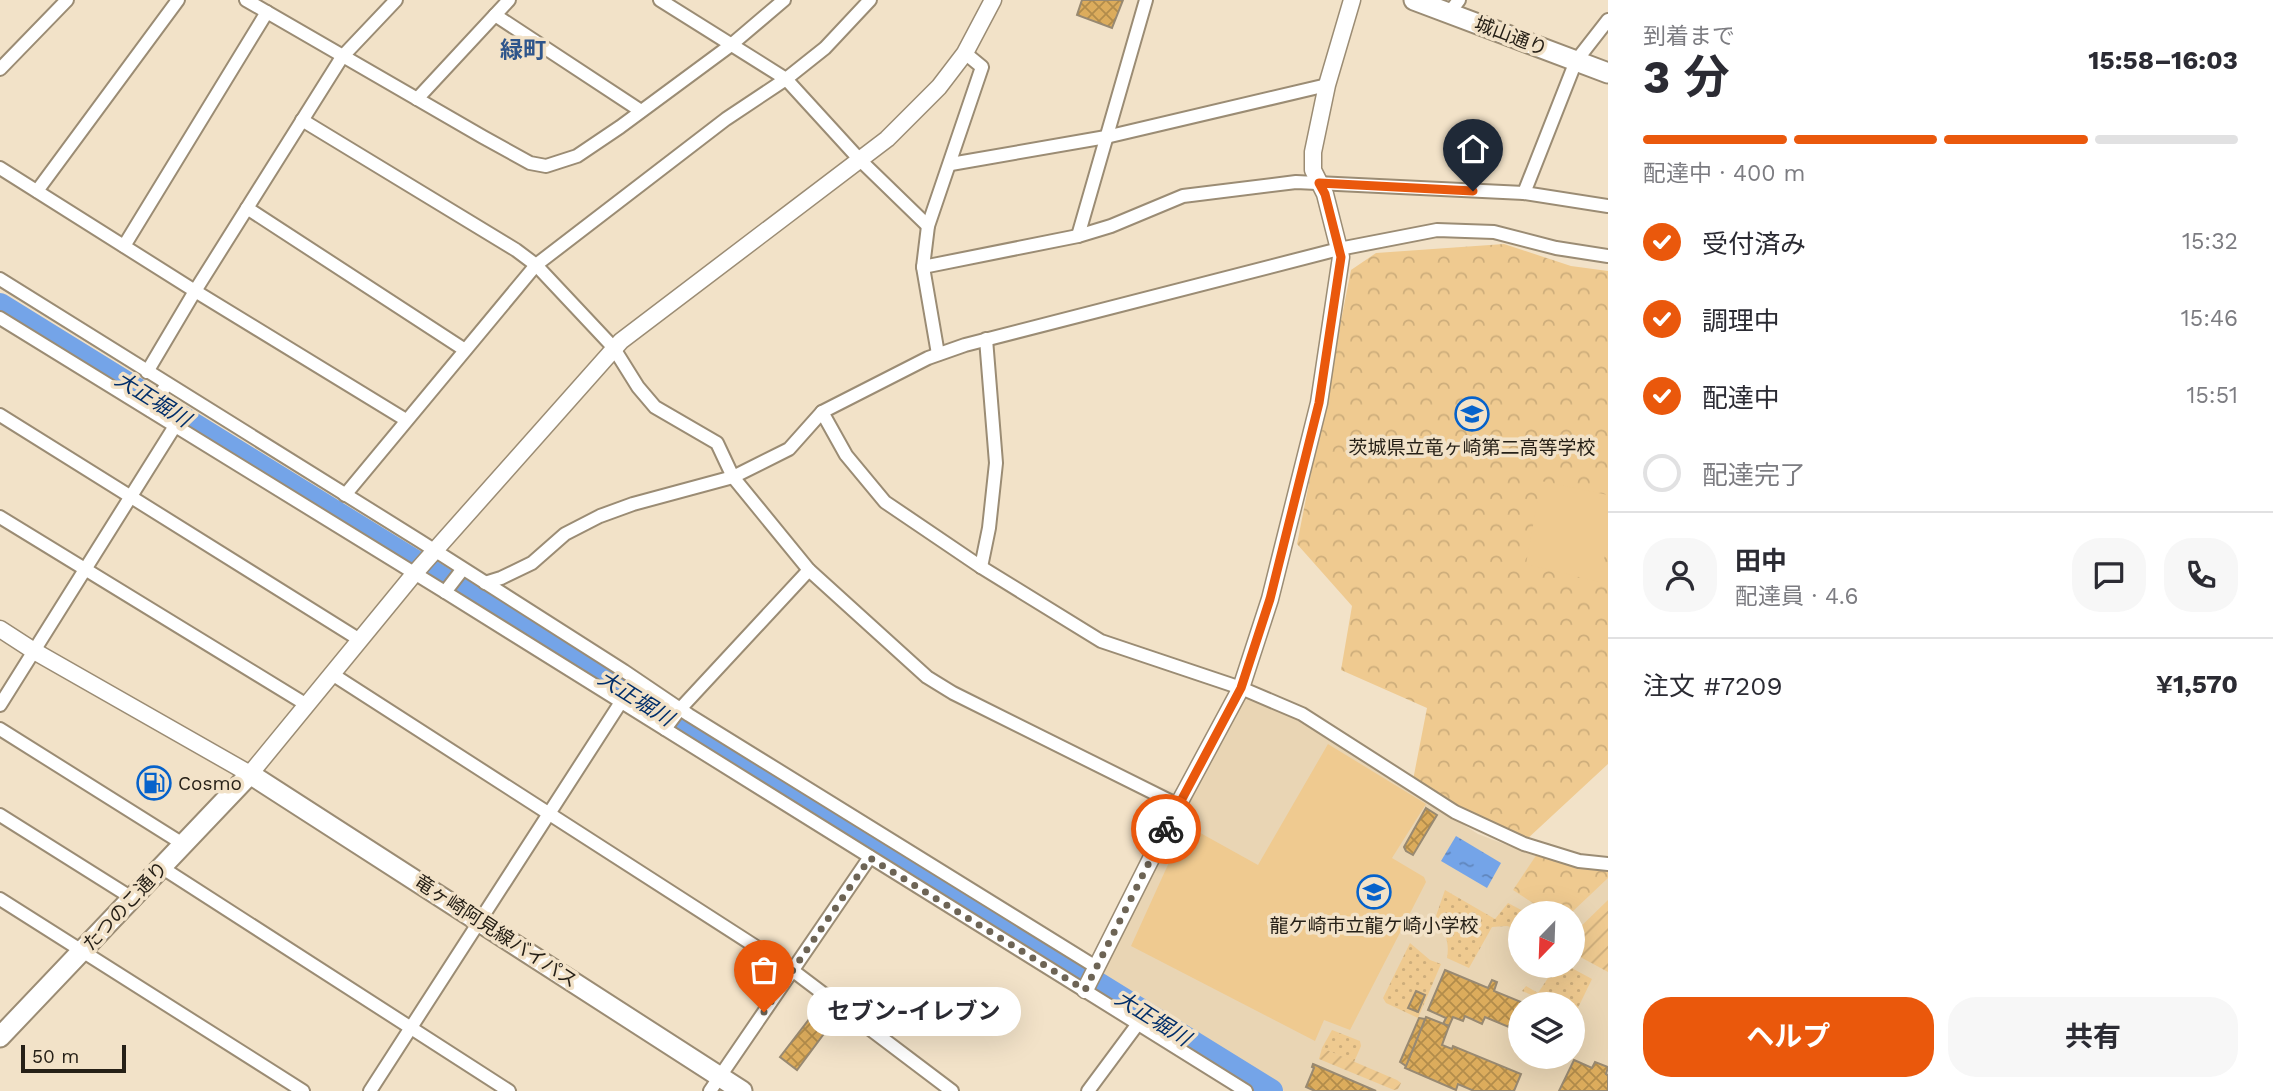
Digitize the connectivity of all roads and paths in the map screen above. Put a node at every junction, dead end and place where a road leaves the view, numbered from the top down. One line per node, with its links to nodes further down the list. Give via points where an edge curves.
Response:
1 (67, 0): 21 (street)
2 (178, 0): 33 (street)
3 (247, 0): 14 (street)
4 (396, 0): 19 (street)
5 (509, 0): 15 (street)
6 (660, 0): 17 (street)
7 (784, 0): 17 (street)
8 (870, 0): 23 (street, via 825,48)
9 (993, 0): 18 (street)
10 (1146, 0): 28 (street)
11 (1352, 0): 24 (street)
12 (1414, 0): 13 (main road, 城山通り)
13 (1454, 6): 20 (main road, 城山通り)
14 (267, 12): 19 (street); 39 (street)
15 (495, 15): 25 (street); 26 (street)
16 (1608, 20): 20 (street)
17 (731, 45): 23 (street); 26 (street)
18 (965, 53): 29 (street, via 939,87); 30 (street, via 982,67)
19 (342, 57): 25 (street); 27 (street)
20 (1576, 61): 22 (main road, 城山通り); 34 (street)
21 (0, 69)
22 (1608, 73)
23 (786, 79): 29 (street); 42 (street, via 726,119)
24 (1327, 85): 28 (street); 32 (street, via 1313,152)
25 (416, 99): 26 (street, via 530,163 546,166 577,156)
26 (641, 111)
27 (302, 120): 36 (street); 42 (street)
28 (1106, 137): 30 (street); 38 (street)
29 (860, 160): 37 (street); 48 (street)
30 (951, 164): 37 (street)
31 (0, 168): 33 (street)
32 (1319, 183): 34 (street); 38 (street, via 1183,196); 40 (street)
33 (37, 191): 39 (street)
34 (1524, 193): 35 (street)
35 (1608, 206)
36 (247, 208): 45 (street); 49 (street)
37 (928, 226): 43 (street)
38 (1078, 236): 43 (street)
39 (124, 246): 45 (street)
40 (1339, 248): 41 (street, via 1437,230 1470,230); 47 (street); 74 (street, via 1319,403 1270,599)
41 (1608, 256)
42 (536, 265): 48 (street); 49 (street)
43 (923, 267): 50 (street)
44 (0, 279): 51 (street)
45 (195, 291): 51 (street); 56 (street)
46 (0, 318): 53 (street)
47 (986, 339): 50 (street); 63 (street, via 996,463)
48 (615, 348): 58 (street, via 655,407 717,443); 62 (street)
49 (465, 350): 56 (street)
50 (938, 354): 54 (street)
51 (147, 372): 52 (street)
52 (165, 386): 53 (street); 59 (street)
53 (151, 408): 57 (street)
54 (822, 412): 58 (street, via 789,449); 63 (street, via 846,455 885,502)
55 (0, 415): 60 (street)
56 (406, 420): 59 (street)
57 (175, 426): 60 (street); 67 (street)
58 (733, 477): 65 (street); 68 (street, via 600,516 565,534 532,563)
59 (345, 495): 62 (street)
60 (131, 496): 64 (street); 71 (street)
61 (0, 517): 64 (street)
62 (435, 551): 66 (street); 67 (street)
63 (981, 567): 74 (street, via 1101,641)
64 (84, 570): 72 (street); 77 (street)
65 (809, 570): 78 (street); 82 (street, via 927,677)
66 (461, 571): 68 (street); 69 (street)
67 (414, 574): 69 (street); 71 (street)
68 (485, 583): 78 (street)
69 (445, 592): 75 (street)
70 (0, 629): 72 (street)
71 (360, 640): 73 (street)
72 (34, 651): 76 (street); 81 (street)
73 (332, 674): 77 (street); 84 (street)
74 (1241, 688): 82 (street); 87 (street, via 1301,714 1455,813 1524,844 1579,861)
75 (621, 702): 79 (street); 84 (street)
76 (0, 705)
77 (307, 705): 81 (street)
78 (679, 710): 79 (street); 93 (street)
79 (667, 727): 86 (street)
80 (0, 729): 85 (street)
81 (250, 774): 85 (main road, たつのこ通り); 91 (main road, 竜ヶ崎阿見線バイパス)
82 (1178, 805): 93 (street)
83 (0, 814): 89 (street)
84 (549, 814): 91 (street); 94 (street)
85 (183, 844): 88 (main road, たつのこ通り)
86 (870, 858): 94 (street); 95 (street)
87 (1608, 864)
88 (161, 867): 89 (main road, たつのこ通り); 97 (street)
89 (132, 898): 92 (main road, たつのこ通り)
90 (0, 899): 92 (street)
91 (481, 921): 97 (street); 99 (main road, 竜ヶ崎阿見線バイパス)
92 (82, 951): 98 (main road, たつのこ通り); 100 (street)
93 (1096, 967): 95 (street)
94 (792, 970): 99 (street); 104 (street)
95 (1085, 990): 96 (street)
96 (1138, 1025): 105 (street); 106 (street)
97 (411, 1027): 101 (street); 102 (street)
98 (0, 1037)
99 (715, 1083): 103 (main road, 竜ヶ崎阿見線バイパス)
100 (303, 1091)
101 (370, 1091)
102 (509, 1091)
103 (742, 1091)
104 (952, 1091)
105 (1088, 1091)
106 (1246, 1091)

